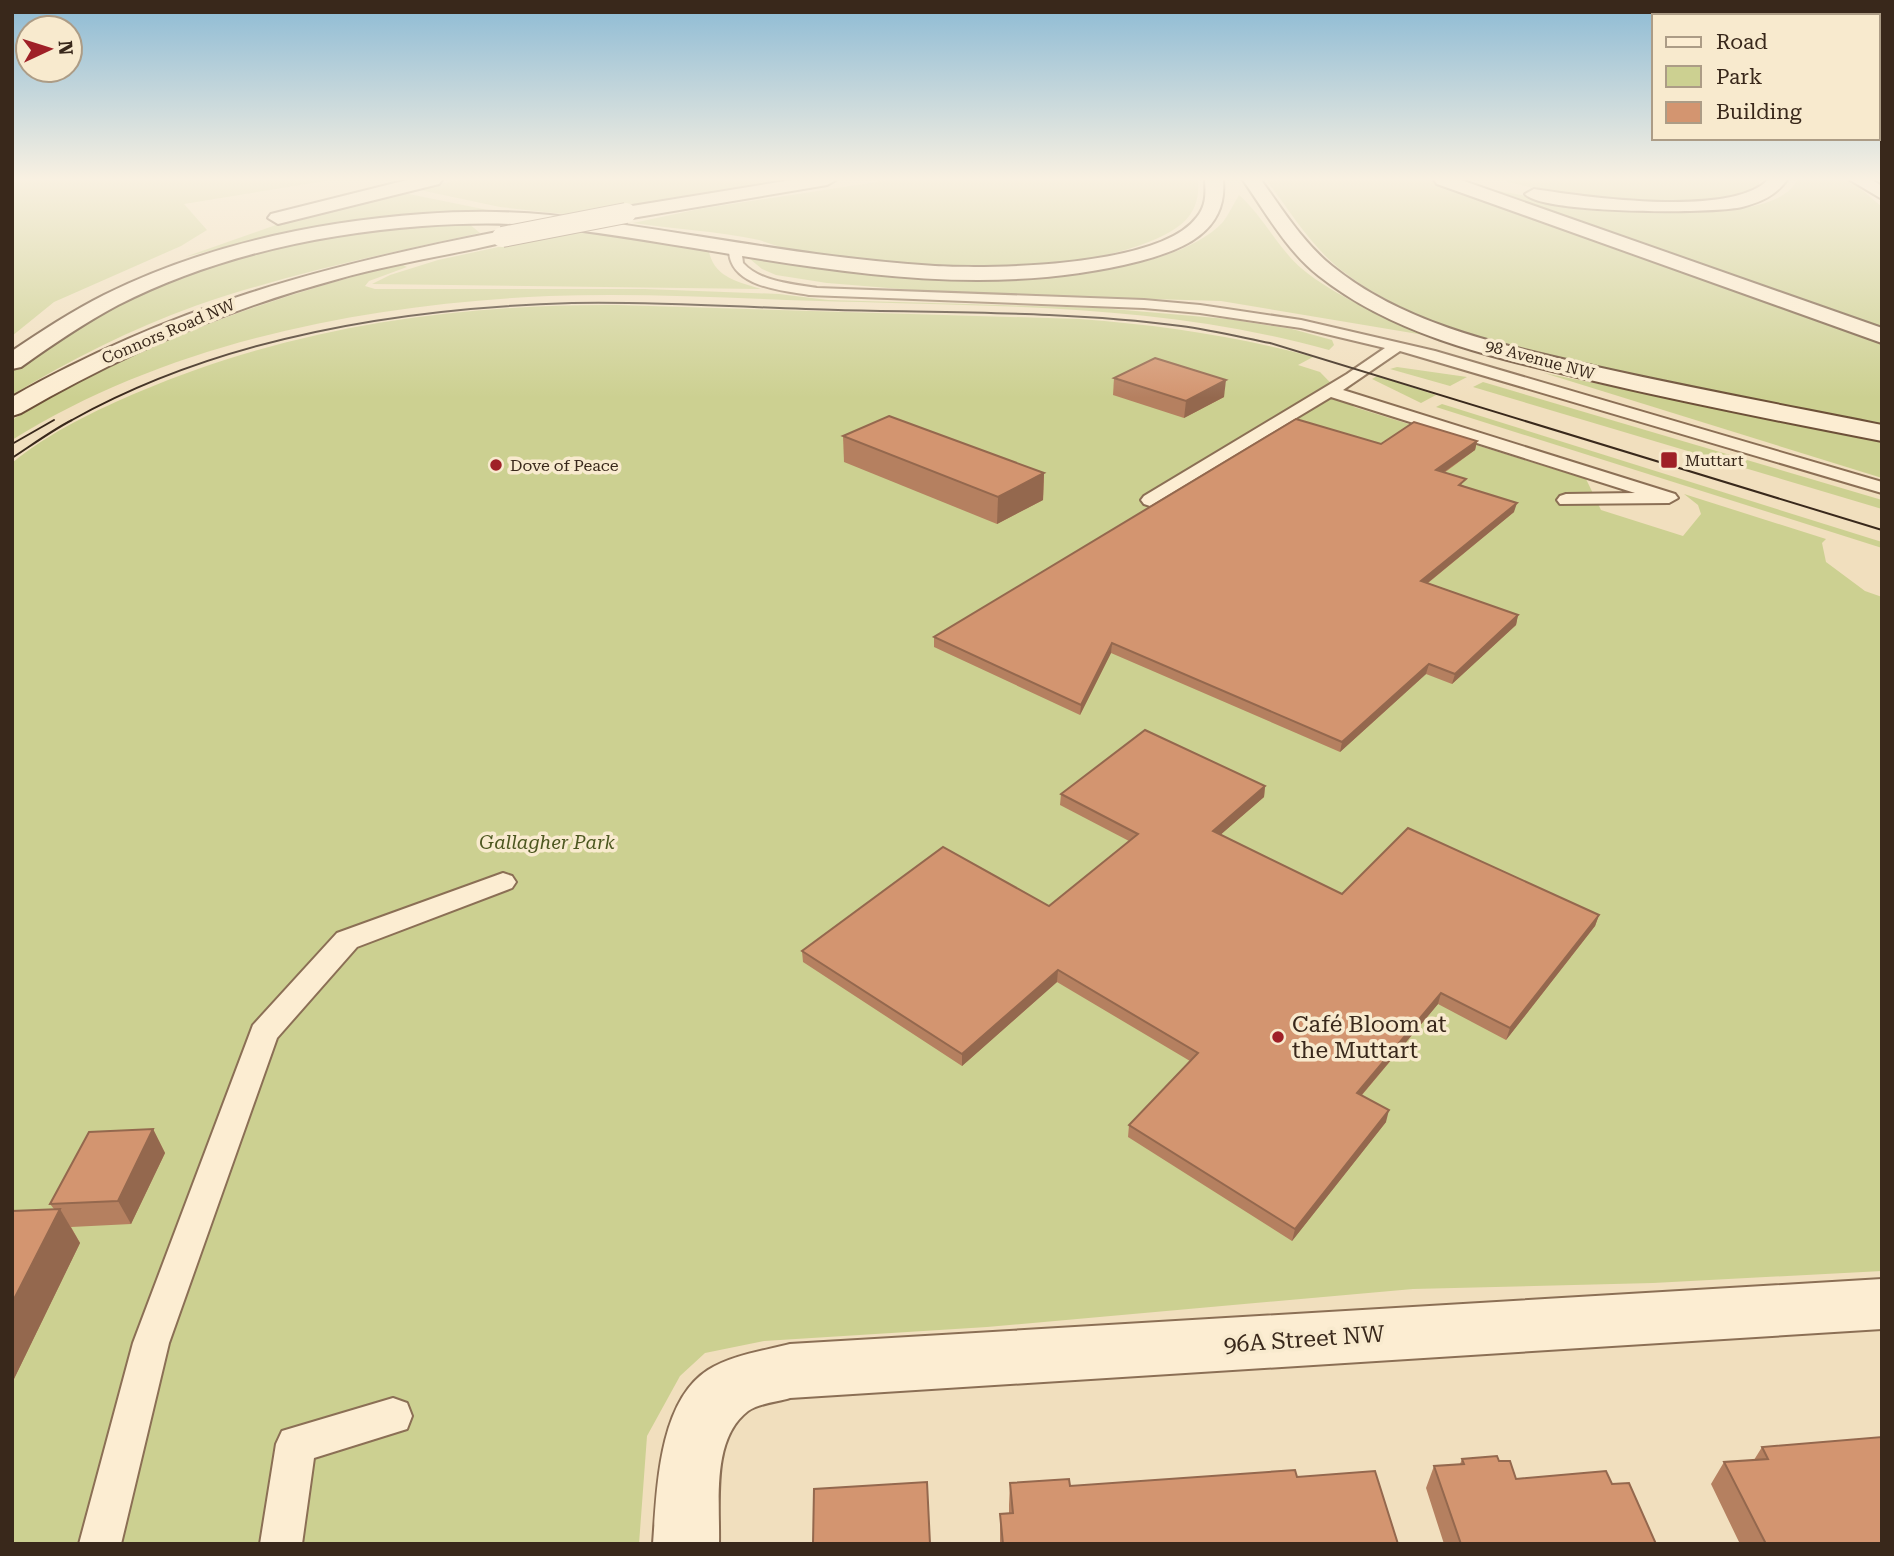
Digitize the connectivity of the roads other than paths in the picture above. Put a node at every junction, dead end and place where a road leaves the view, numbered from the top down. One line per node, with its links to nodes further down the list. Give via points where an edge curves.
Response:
1 (180, 253): 11 (main road, via 91,296)
2 (236, 253): 12 (main road, via 125,293)
3 (431, 253): 14 (main road, Connors Road NW, bridge, via 311,279 225,306 124,347)
4 (735, 253): 10 (lane, via 741,269 800,289 1173,306 1280,320)
5 (775, 253): 6 (main road, via 892,269 1013,273 1092,265)
6 (1149, 253)
7 (1306, 253): 15 (main road, 98 Avenue NW, via 1368,300 1409,319 1526,357)
8 (1647, 253): 9 (main road)
9 (1882, 336)
10 (1398, 346): 13 (lane); 16 (lane)
11 (12, 351)
12 (12, 362)
13 (1329, 391): 17 (lane); 18 (lane, via 1669,498)
14 (12, 408)
15 (1882, 433)
16 (1882, 488)
17 (1150, 500)
18 (1566, 500)
19 (503, 881): 22 (lane, via 347,940 264,1033 151,1343)
20 (1882, 1304): 24 (main road, 96A Street NW, via 790,1371 730,1389 711,1405 692,1452)
21 (393, 1416): 23 (lane, via 296,1444)
22 (100, 1544)
23 (281, 1544)
24 (686, 1544)

